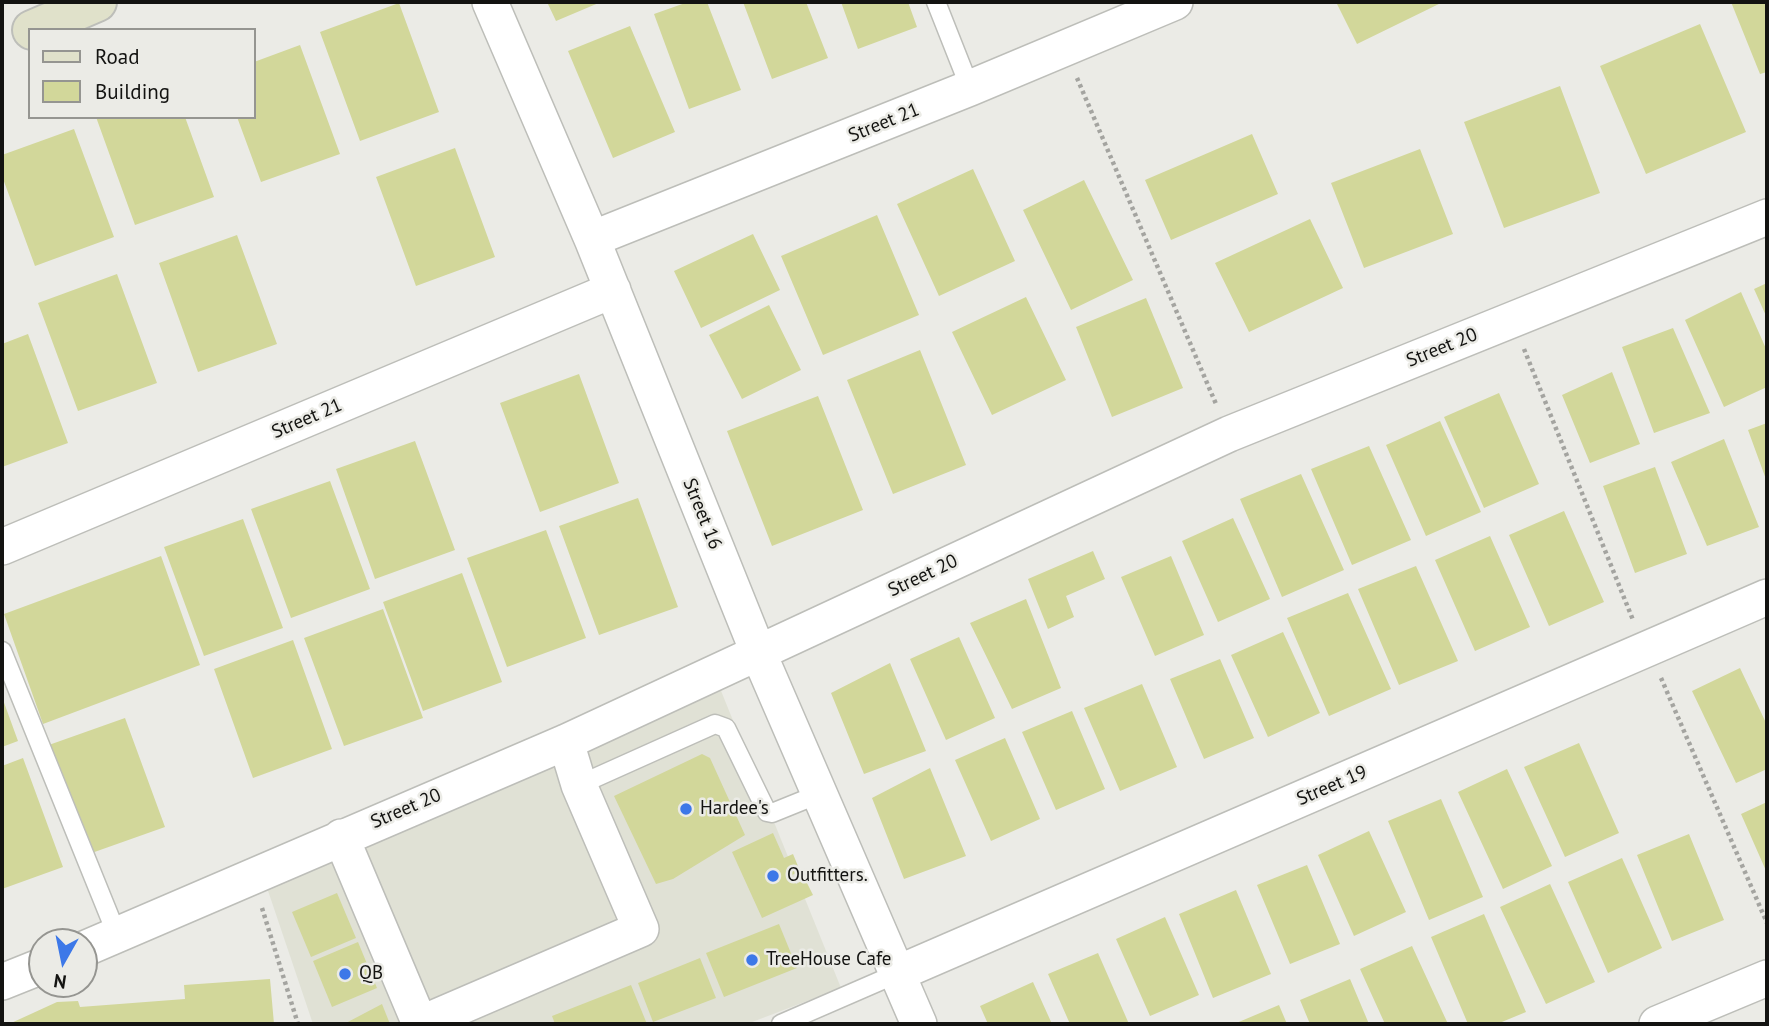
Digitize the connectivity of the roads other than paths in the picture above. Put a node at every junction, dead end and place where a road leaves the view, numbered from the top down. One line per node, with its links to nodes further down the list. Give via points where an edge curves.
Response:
1 (97, 2): 5 (street)
2 (490, 2): 10 (street, Street 16)
3 (936, 2): 8 (lane)
4 (1175, 2): 8 (street, Street 21)
5 (36, 28)
6 (28, 31): 7 (street)
7 (2, 43)
8 (970, 88): 10 (street, Street 21)
9 (1767, 217): 15 (street, Street 20, via 1229,434)
10 (592, 239): 11 (street, Street 16)
11 (613, 290): 12 (street, Street 21); 15 (street, Street 16)
12 (2, 547)
13 (1767, 597): 23 (street, Street 19)
14 (2, 651): 20 (lane)
15 (758, 652): 16 (street, Street 20); 18 (street, Street 16)
16 (566, 742): 17 (street); 19 (street, Street 20)
17 (579, 785): 18 (lane, via 715,724 726,728 767,812); 26 (street, via 641,929)
18 (818, 794): 23 (street, Street 16)
19 (341, 837): 20 (street, Street 20); 26 (street)
20 (117, 935): 21 (street, Street 20)
21 (98, 943)
22 (28, 971): 25 (street)
23 (896, 974): 27 (lane); 28 (street, Street 16)
24 (1767, 978): 29 (street)
25 (2, 982)
26 (420, 1024)
27 (781, 1024)
28 (919, 1024)
29 (1657, 1024)

